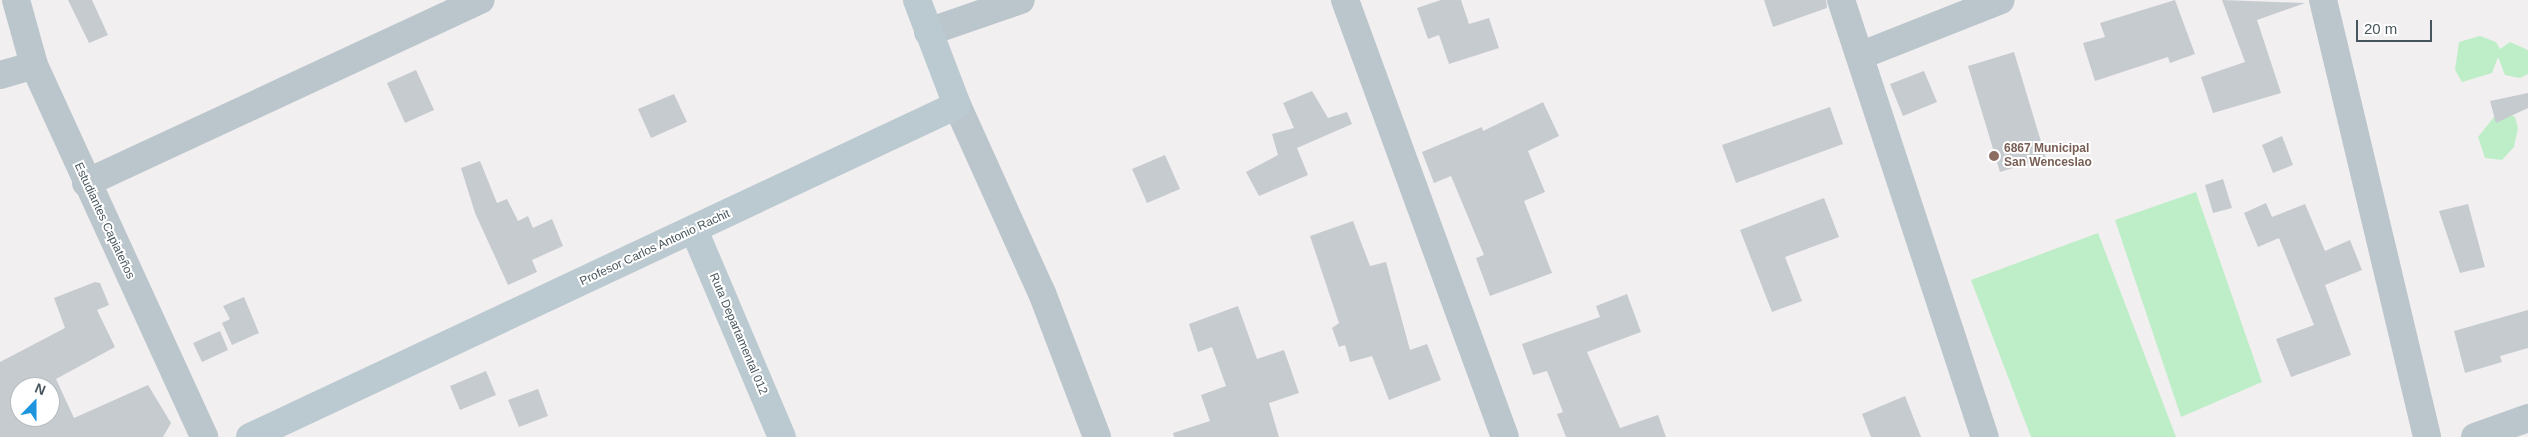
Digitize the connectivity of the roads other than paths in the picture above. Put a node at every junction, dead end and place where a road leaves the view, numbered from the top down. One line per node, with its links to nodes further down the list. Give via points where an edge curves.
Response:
1 (16, 0): 11 (street, Estudiantes Capiateños)
2 (481, 0): 14 (street)
3 (917, 0): 9 (main road)
4 (1021, 0): 9 (street)
5 (1344, 0): 21 (street)
6 (1841, 0): 10 (street)
7 (2001, 0): 10 (street)
8 (2323, 0): 23 (street)
9 (928, 32): 13 (main road)
10 (1862, 55): 22 (street)
11 (34, 64): 12 (street); 14 (street, Estudiantes Capiateños)
12 (0, 75)
13 (956, 106): 15 (main road, Profesor Carlos Antonio Rachit); 20 (street, via 1042,293)
14 (86, 183): 17 (street, Estudiantes Capiateños)
15 (694, 230): 18 (main road, Profesor Carlos Antonio Rachit); 19 (main road, Ruta Departamental 012)
16 (2528, 418): 24 (street)
17 (204, 437)
18 (250, 437)
19 (782, 437)
20 (1097, 437)
21 (1505, 437)
22 (1985, 437)
23 (2427, 437)
24 (2476, 437)

